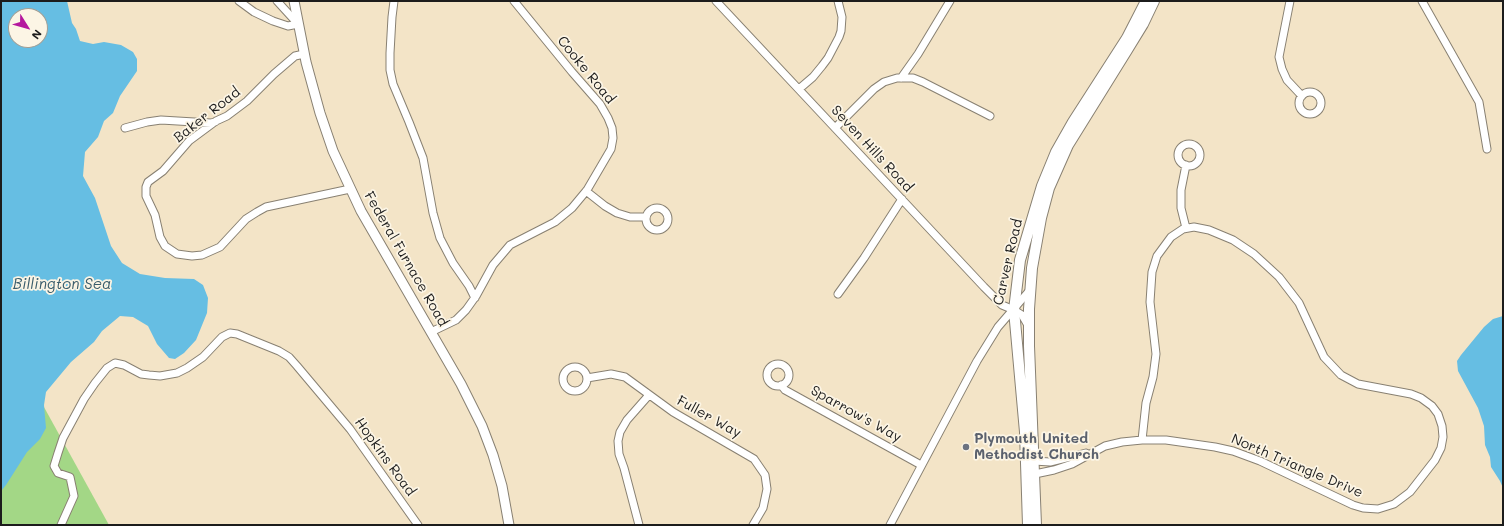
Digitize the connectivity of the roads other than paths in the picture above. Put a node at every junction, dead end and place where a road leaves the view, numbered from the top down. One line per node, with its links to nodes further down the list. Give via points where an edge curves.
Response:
1 (239, 1): 13 (street, via 254,12 288,26)
2 (277, 1): 13 (street)
3 (294, 1): 13 (main road, Federal Furnace Road)
4 (394, 1): 31 (street, via 390,53 393,84 423,158 438,231 449,257)
5 (514, 1): 25 (street, Cooke Road, via 600,104 610,123 613,134 611,149)
6 (716, 1): 16 (street, Seven Hills Road)
7 (838, 1): 16 (street, via 842,17 839,37 822,66)
8 (950, 1): 15 (street)
9 (1146, 1): 32 (highway, Carver Road, via 1127,38 1073,122 1050,164 1023,250)
10 (1154, 1): 29 (highway, Carver Road, via 1143,24 1074,134 1055,174 1044,203 1037,233)
11 (1290, 1): 17 (street, via 1279,57 1287,80)
12 (1422, 1): 22 (street, via 1479,102)
13 (298, 24): 14 (main road, Federal Furnace Road)
14 (304, 54): 19 (street, Baker Road, via 295,56 247,101 228,116); 24 (main road, Federal Furnace Road, via 320,113)
15 (901, 78): 18 (street, via 913,78 923,82); 21 (street, via 892,79 874,88)
16 (798, 89): 21 (street, Seven Hills Road)
17 (1302, 96)
18 (990, 116)
19 (216, 121): 20 (street, via 211,123 161,120); 24 (street, Baker Road, via 189,142 163,171 148,182 146,187 146,196 160,237 165,246 177,254 202,255 220,247 246,220 266,207)
20 (125, 128)
21 (835, 128): 26 (street, Seven Hills Road)
22 (1487, 150)
23 (1186, 165): 28 (street, via 1181,190 1181,208)
24 (350, 189): 34 (main road, Federal Furnace Road)
25 (586, 191): 27 (street, via 617,213 630,217); 31 (street, Cooke Road, via 560,218 516,241 504,251)
26 (902, 199): 30 (street); 32 (street, Seven Hills Road, via 1002,305)
27 (646, 217)
28 (1186, 228): 38 (street, via 1165,243 1152,272 1150,302 1156,354 1146,402); 38 (street, North Triangle Drive, via 1200,228 1217,233 1254,254 1290,290 1305,315 1324,357 1332,366 1347,379 1358,384 1411,394 1425,400 1439,418 1442,442 1430,467 1410,492 1388,507 1372,509 1353,505 1233,451 1181,442)
29 (1030, 290): 32 (street); 33 (highway, Carver Road)
30 (838, 294)
31 (475, 298): 34 (street, Cooke Road, via 456,320)
32 (1014, 310): 33 (street, Seven Hills Road, via 1022,315); 40 (highway); 41 (street, Carver Road, via 998,328 976,361)
33 (1029, 326): 40 (highway, Carver Road)
34 (431, 332): 45 (main road, Federal Furnace Road, via 482,426 502,486)
35 (587, 378): 37 (street, Fuller Way, via 621,376)
36 (781, 385): 41 (street, Sparrow's Way, via 785,390)
37 (649, 395): 46 (street, via 627,420 618,441 619,454); 47 (street, Fuller Way, via 682,418 748,454 758,464 765,475 767,495)
38 (1142, 440): 39 (street, North Triangle Drive, via 1122,442)
39 (1096, 450): 40 (street, North Triangle Drive, via 1050,462); 42 (street, North Triangle Drive, via 1072,464)
40 (1030, 460): 42 (highway)
41 (921, 465): 48 (street, Carver Road)
42 (1031, 475): 49 (highway); 50 (highway)
43 (61, 525): 44 (street, Hopkins Road, via 74,496 70,478 58,474 54,466 63,438 84,399 107,368 115,364 124,365 141,374 160,376 177,373 203,357 222,337 230,333 274,348 289,357 352,432)
44 (418, 525)
45 (509, 525)
46 (639, 525)
47 (753, 525)
48 (890, 525)
49 (1028, 525)
50 (1036, 525)

